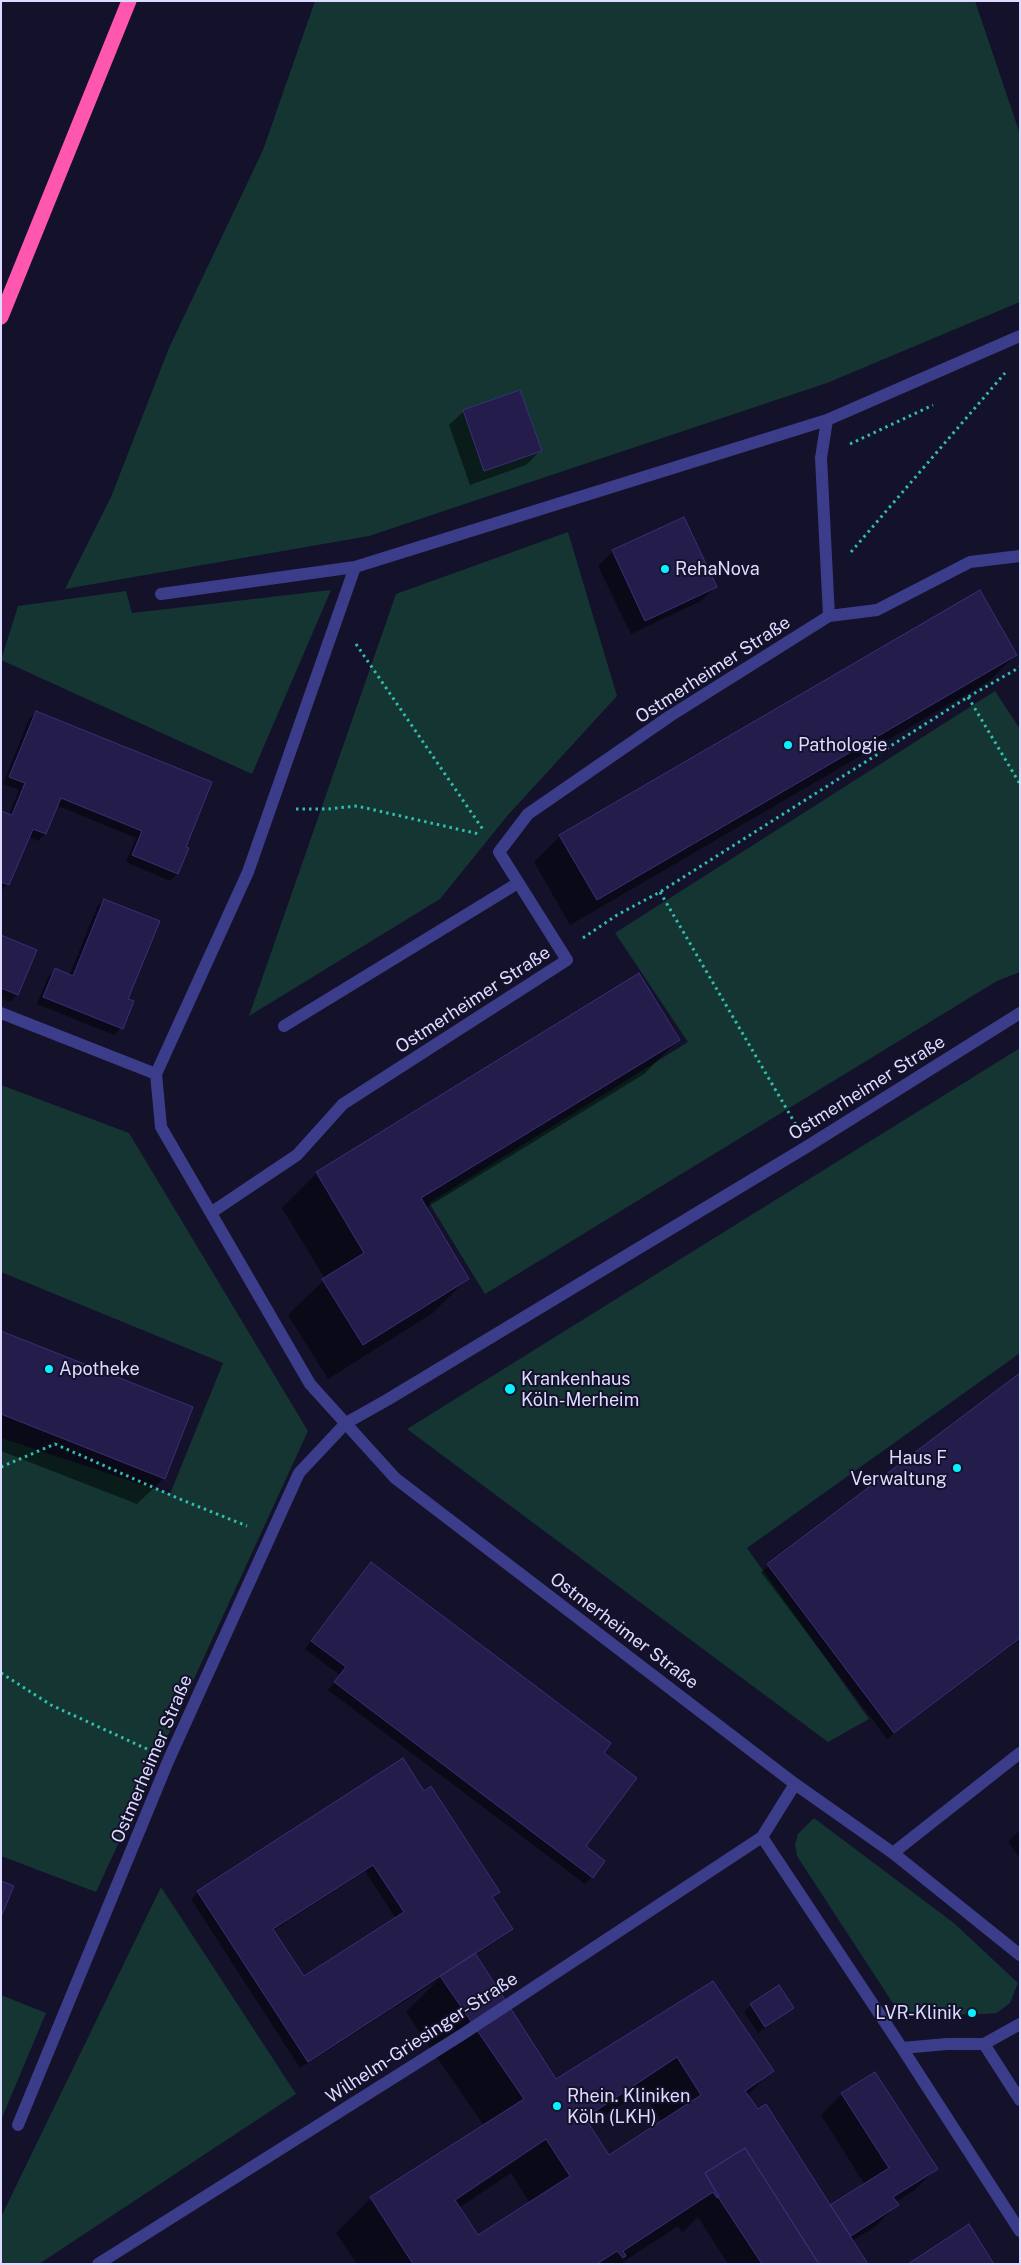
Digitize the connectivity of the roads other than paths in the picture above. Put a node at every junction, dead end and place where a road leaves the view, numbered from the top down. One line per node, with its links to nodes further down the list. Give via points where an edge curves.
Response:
1 (129, 1): 2 (highway)
2 (1, 317)
3 (1018, 339): 4 (street)
4 (826, 420): 6 (street); 8 (street, via 821,458)
5 (1019, 558): 8 (street, Ostmerheimer Straße, via 970,562 877,610)
6 (355, 567): 7 (street); 13 (street, Ostmerheimer Straße, via 248,872)
7 (161, 594)
8 (829, 616): 9 (street, Ostmerheimer Straße, via 670,716 528,814 499,852)
9 (518, 883): 12 (street); 14 (street, Ostmerheimer Straße, via 567,960 343,1104 297,1155)
10 (1, 1013): 13 (street)
11 (1020, 1013): 15 (street, Ostmerheimer Straße, via 808,1146)
12 (284, 1026)
13 (156, 1074): 14 (street, Ostmerheimer Straße, via 161,1127)
14 (212, 1212): 15 (street, Ostmerheimer Straße, via 310,1384)
15 (346, 1423): 17 (street, Ostmerheimer Straße, via 395,1478); 25 (street, Ostmerheimer Straße, via 299,1473 169,1758)
16 (1020, 1753): 19 (street)
17 (795, 1784): 18 (street, Wilhelm-Griesinger-Straße); 19 (street, Ostmerheimer Straße)
18 (762, 1837): 23 (street); 27 (street, Wilhelm-Griesinger-Straße, via 463,2034)
19 (893, 1853): 20 (street, Ostmerheimer Straße)
20 (1020, 1955)
21 (1020, 2024): 22 (street)
22 (984, 2044): 23 (street); 24 (street)
23 (902, 2048): 26 (street)
24 (1020, 2100)
25 (18, 2125)
26 (1020, 2231)
27 (98, 2264)

